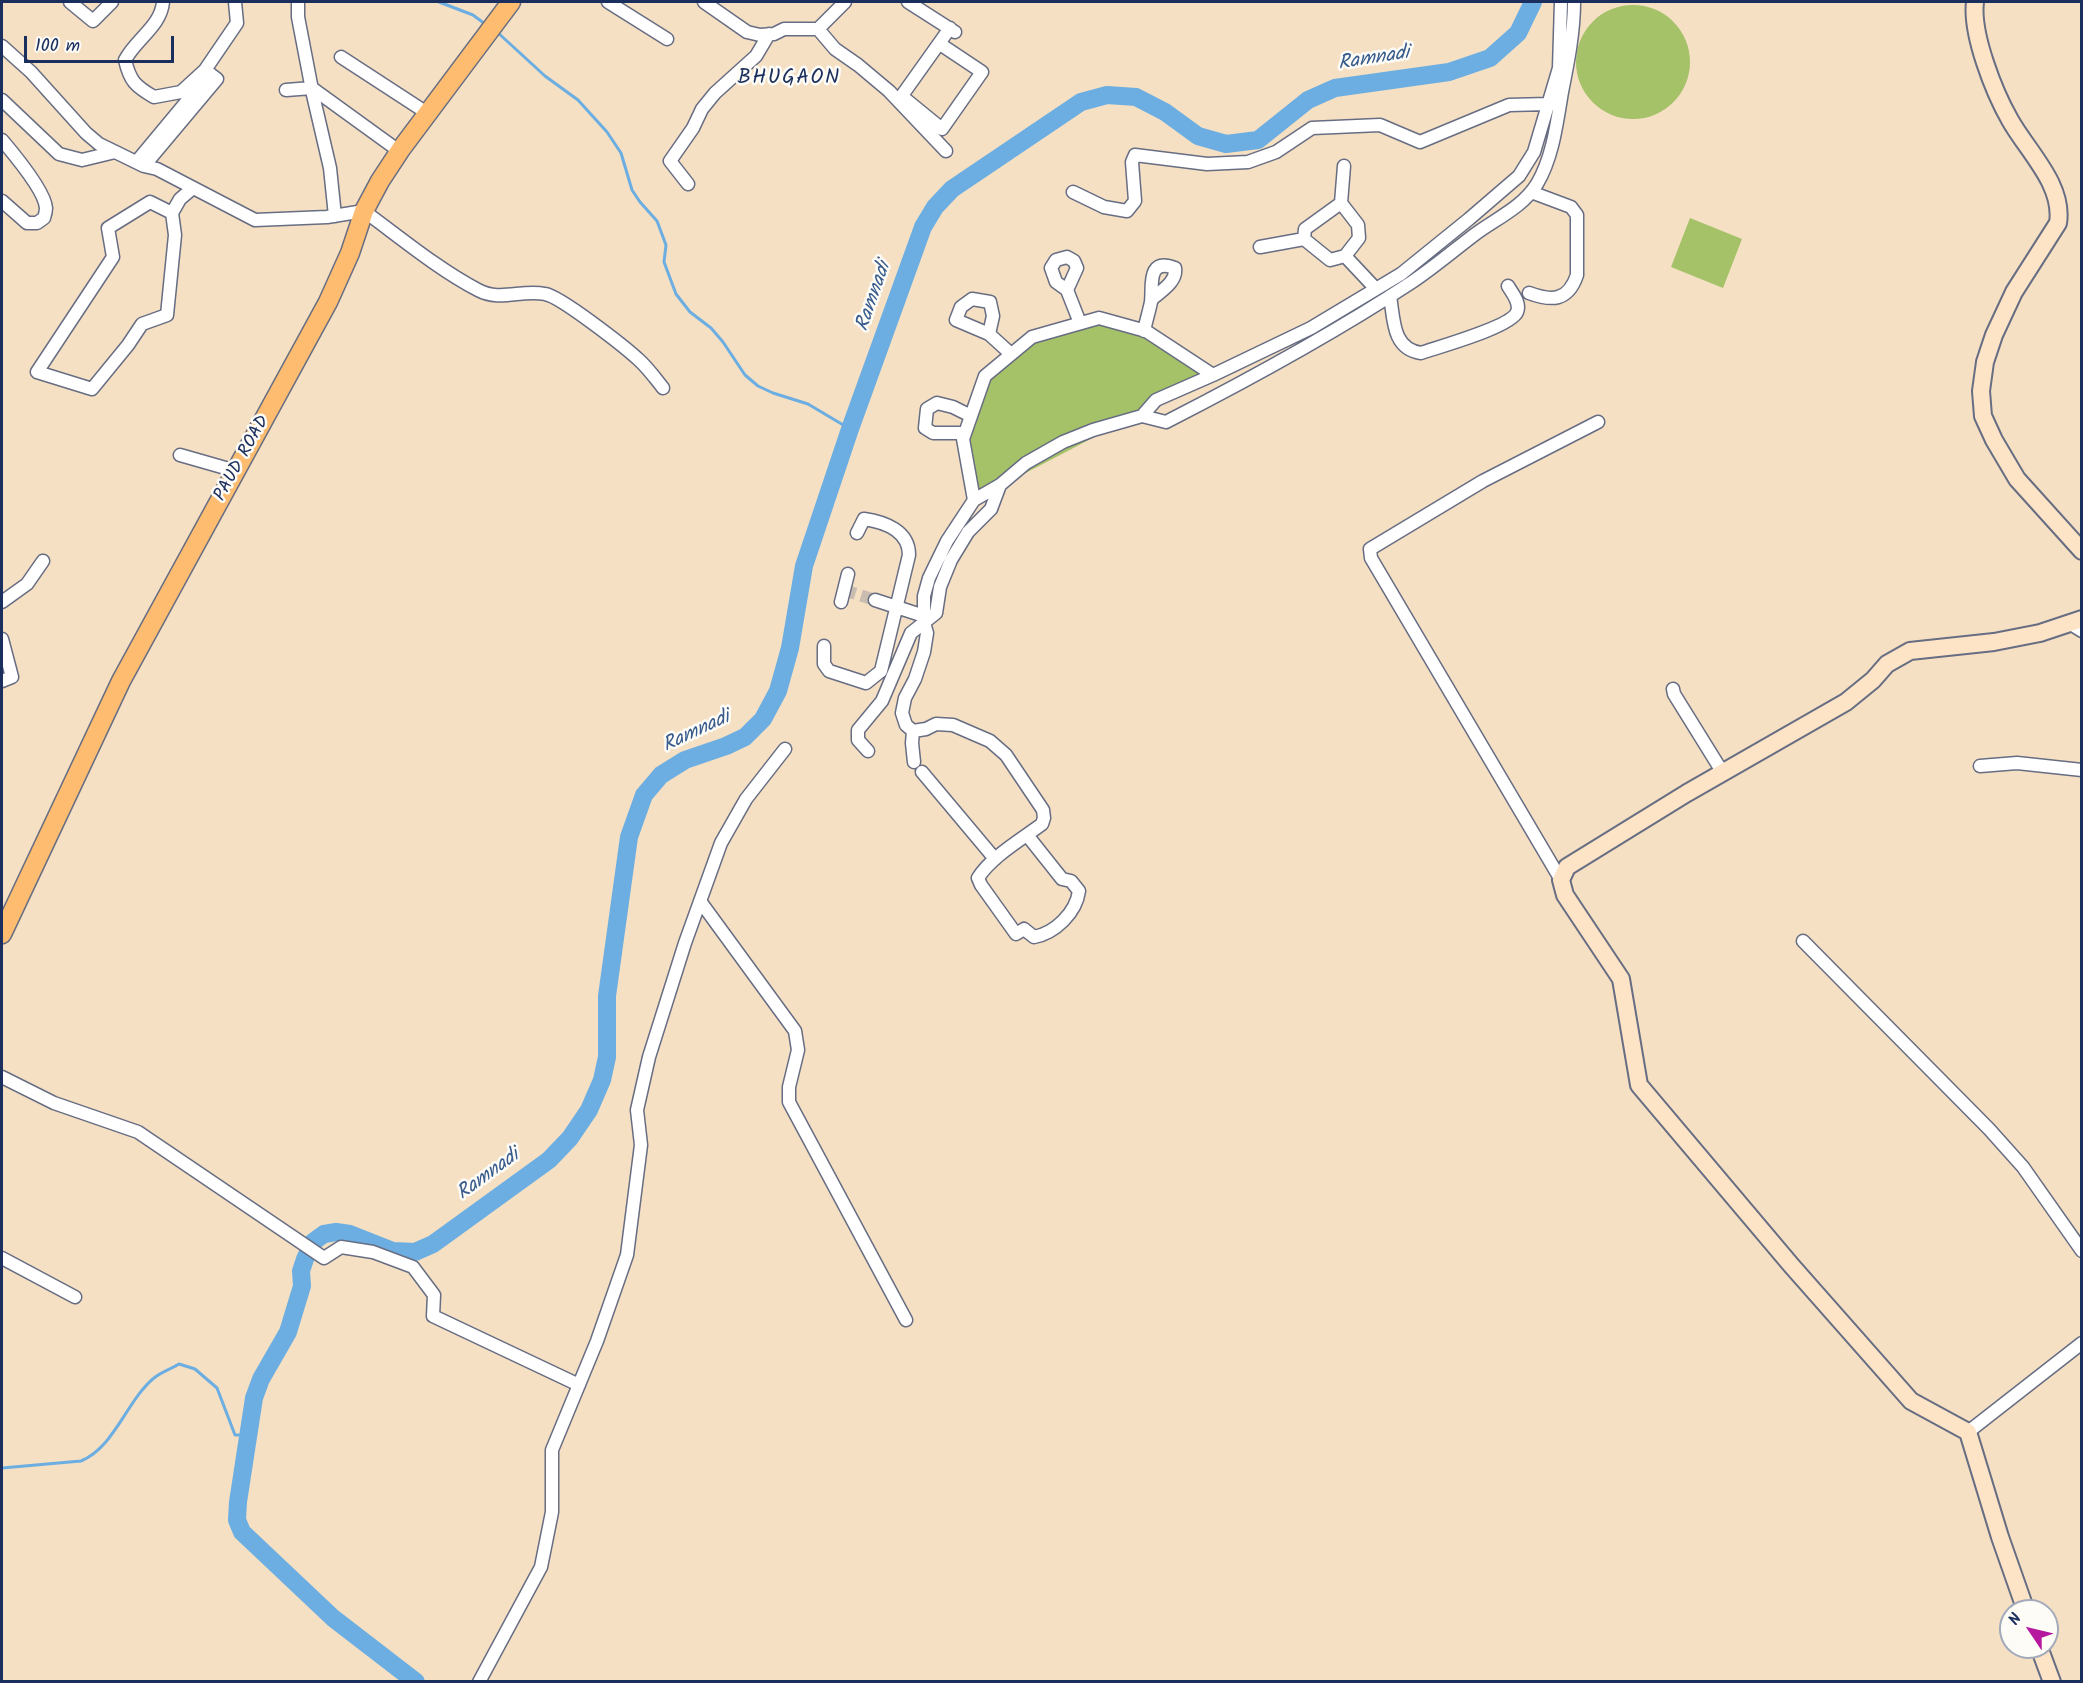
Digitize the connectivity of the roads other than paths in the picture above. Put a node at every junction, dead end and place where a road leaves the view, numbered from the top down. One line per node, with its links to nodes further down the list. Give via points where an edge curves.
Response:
1 (70, 2): 2 (street, via 93,21)
2 (111, 2)
3 (163, 2): 20 (street, via 160,18 131,48 125,60 129,76 154,97 181,92)
4 (235, 2): 20 (street, via 237,23)
5 (298, 2): 21 (street)
6 (608, 2): 16 (street)
7 (704, 2): 15 (street, via 747,32)
8 (845, 2): 14 (street)
9 (908, 2): 17 (street, via 953,31)
10 (1561, 2): 24 (street, via 1559,68)
11 (1574, 2): 31 (street, via 1570,49)
12 (1975, 2): 67 (street, via 1992,85 2055,192 2060,210 2058,223 2014,292 1994,335 1981,391 1983,416 2017,479)
13 (506, 8): 25 (main road, PAUD ROAD)
14 (818, 29): 15 (street, via 784,29); 29 (street, via 835,49 889,90)
15 (768, 34): 34 (street, via 756,56 702,108 670,161)
16 (668, 39)
17 (940, 44): 17 (street, via 903,94 942,129 982,72)
18 (2, 46): 28 (street, via 86,133)
19 (341, 57): 25 (street)
20 (211, 74): 32 (street)
21 (312, 88): 22 (street); 27 (street); 42 (street, via 330,168)
22 (286, 90)
23 (2, 100): 28 (street, via 59,154 82,160)
24 (1548, 104): 30 (street); 36 (street, via 1509,105 1420,142 1380,125 1312,128 1276,152 1248,162 1207,164 1135,155 1135,201 1127,211 1104,207)
25 (427, 113): 27 (main road, PAUD ROAD)
26 (2, 140): 38 (street, via 42,195 44,218 27,223)
27 (399, 151): 40 (main road, PAUD ROAD)
28 (115, 152): 32 (street)
29 (946, 152)
30 (1534, 152): 31 (street); 47 (street, via 1519,176 1401,274)
31 (1548, 156): 37 (street)
32 (141, 164): 35 (street)
33 (1344, 166): 39 (street)
34 (688, 184)
35 (193, 188): 41 (street); 42 (street, via 255,220)
36 (1073, 192)
37 (1531, 192): 49 (street, via 1571,207 1577,215 1578,275 1574,284 1555,299); 50 (street)
38 (2, 201)
39 (1341, 203): 43 (street, via 1305,229); 45 (street, via 1358,225 1359,238)
40 (364, 211): 42 (street); 57 (street, via 479,291 496,297 548,294 640,360); 63 (main road, PAUD ROAD, via 328,302)
41 (172, 213): 41 (street, via 175,235 167,315 142,324 92,389 37,372 112,257 108,228 150,201)
42 (335, 216)
43 (1304, 239): 44 (street); 45 (street, via 1330,260)
44 (1260, 247)
45 (1345, 256): 47 (street)
46 (1508, 286): 50 (street, via 1518,303 1511,319 1421,352 1411,351 1399,339)
47 (1376, 289): 56 (street, via 1311,328)
48 (1066, 291): 52 (street)
49 (1528, 293)
50 (1390, 296): 59 (street, via 1312,345 1166,422)
51 (1152, 299): 53 (street)
52 (1080, 323): 53 (street, via 1099,318); 55 (street, via 1032,337)
53 (1144, 331): 56 (street)
54 (989, 334): 55 (street)
55 (1011, 354): 58 (street, via 986,376)
56 (1213, 375): 59 (street, via 1156,400)
57 (663, 388)
58 (971, 416): 61 (street); 61 (street, via 937,403 927,409 925,428 933,433)
59 (1142, 416): 64 (street, via 1063,442 1026,463)
60 (1598, 422): 88 (street, via 1483,481 1370,549 1371,558)
61 (965, 433): 65 (street)
62 (180, 454): 63 (street)
63 (236, 471): 90 (main road, PAUD ROAD, via 121,681)
64 (1000, 484): 65 (street); 74 (street, via 991,508 968,532 951,560 940,587 936,613)
65 (974, 500): 74 (street, via 928,578)
66 (857, 533): 73 (street, via 864,519 874,521 894,528 909,546)
67 (2082, 551)
68 (43, 561): 71 (street, via 27,584)
69 (848, 574): 72 (street)
70 (875, 600): 73 (street)
71 (2, 602)
72 (841, 602)
73 (897, 607): 74 (street); 77 (street, via 881,671 866,683 829,671 824,664)
74 (924, 620): 80 (street, via 924,652 902,713); 82 (street, via 911,633 882,701 858,730 858,740)
75 (2077, 624): 85 (street, via 1995,642 1910,651 1887,664 1846,702)
76 (2, 639): 78 (street, via 12,677)
77 (824, 646)
78 (2, 681)
79 (1673, 689): 85 (street)
80 (913, 731): 86 (street, via 936,724 953,725 990,741 1006,755 1043,810 1042,824); 87 (street, via 918,767)
81 (785, 749): 89 (street, via 746,799 721,843)
82 (868, 751)
83 (1980, 766): 84 (street, via 2017,763)
84 (2082, 770)
85 (1723, 773): 88 (street, via 1567,867)
86 (1027, 835): 87 (street); 87 (street, via 1062,879 1071,881 1079,891 1069,915 1046,935 1034,938 1024,929 1016,934 981,885 978,878 982,871)
87 (996, 859)
88 (1561, 880): 101 (street, via 1565,895 1621,979 1639,1085 1911,1401)
89 (700, 901): 98 (street, via 795,1031 798,1050 789,1101); 100 (street, via 649,1057 637,1110 641,1145 627,1256)
90 (6, 912): 91 (main road, PAUD ROAD)
91 (2, 934)
92 (1803, 941): 94 (street, via 1989,1129)
93 (2, 1077): 100 (street, via 54,1102 138,1132 324,1258 340,1247 373,1252 413,1267 434,1295 433,1316)
94 (2078, 1239): 95 (street)
95 (2082, 1251)
96 (2, 1258): 97 (street)
97 (75, 1297)
98 (906, 1320)
99 (2082, 1343): 101 (street)
100 (579, 1385): 104 (street, via 552,1450 552,1512 541,1567)
101 (1968, 1432): 102 (street)
102 (2022, 1599)
103 (2043, 1659): 105 (street)
104 (479, 1682)
105 (2052, 1682)

